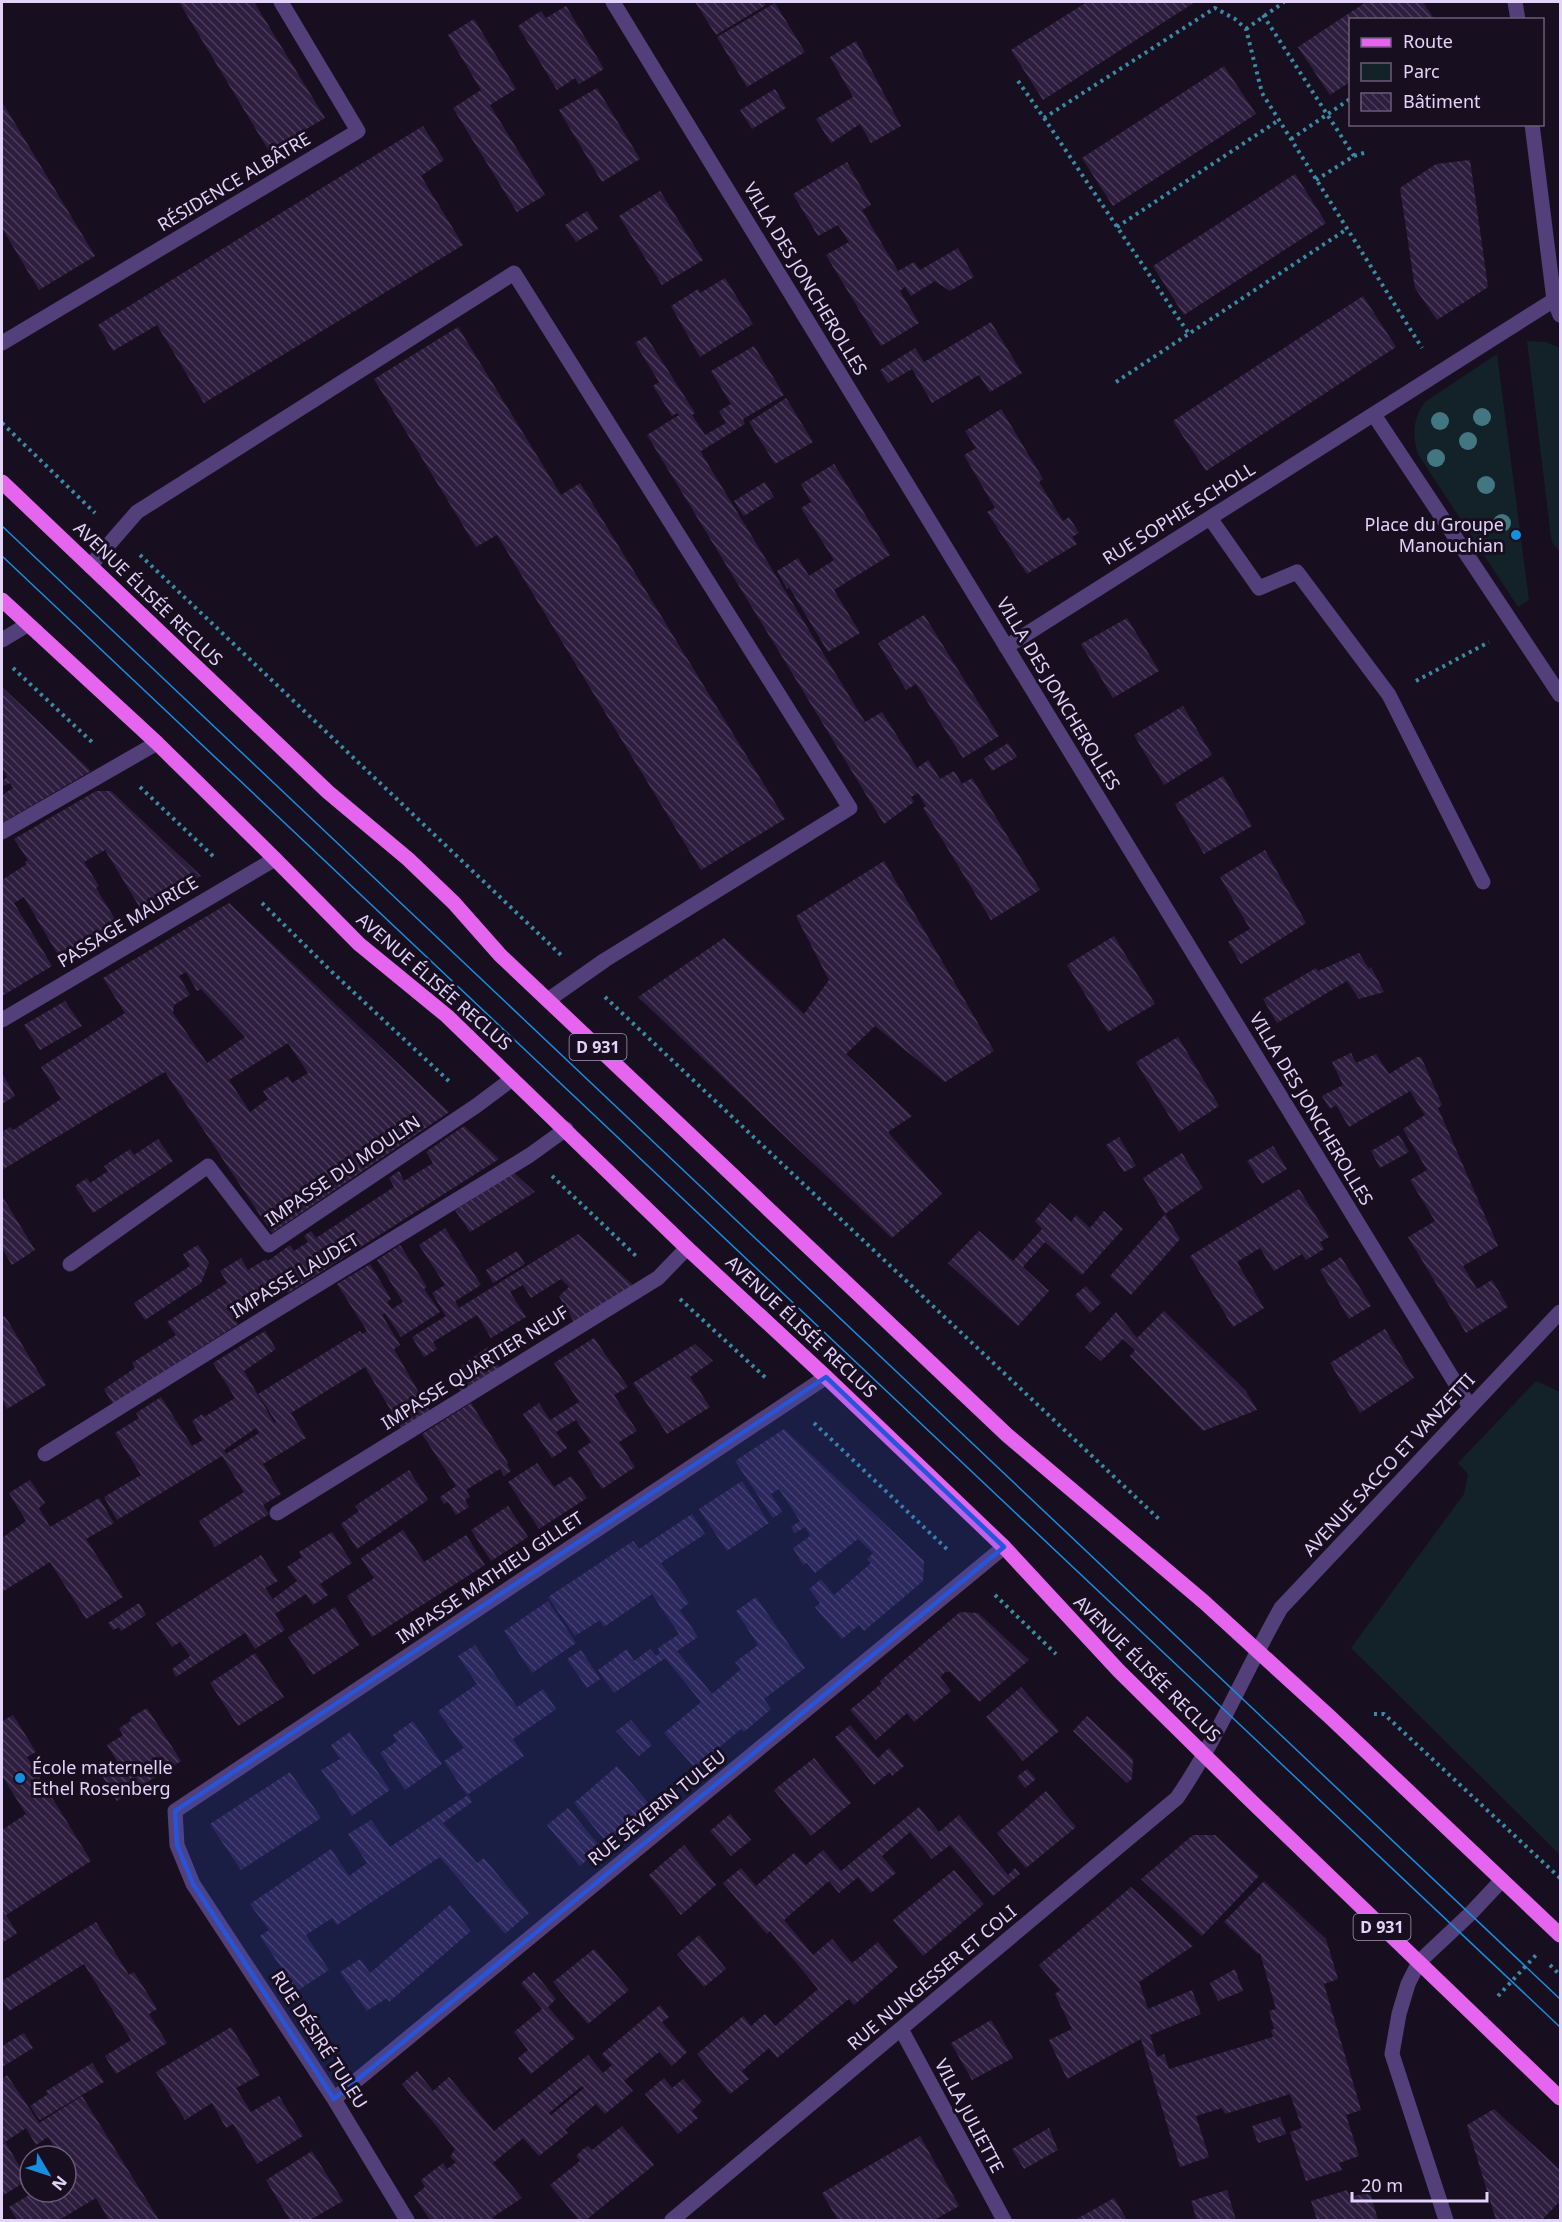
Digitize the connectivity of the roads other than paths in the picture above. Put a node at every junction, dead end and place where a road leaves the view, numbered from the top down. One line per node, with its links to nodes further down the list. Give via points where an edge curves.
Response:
1 (281, 2): 8 (street, RÉSIDENCE ALBÂTRE, via 358,131)
2 (613, 2): 16 (street, VILLA DES JONCHEROLLES)
3 (1515, 2): 4 (street)
4 (1518, 18)
5 (1532, 126): 6 (street)
6 (1554, 300): 7 (street); 9 (street)
7 (1560, 315)
8 (2, 343)
9 (1374, 415): 11 (street, RUE SOPHIE SCHOLL); 17 (street)
10 (2, 482): 12 (main road, AVENUE ÉLISÉE RECLUS / D 931)
11 (1210, 518): 16 (street, RUE SOPHIE SCHOLL); 21 (street, via 1259,588 1298,572 1389,695)
12 (90, 566): 22 (main road, AVENUE ÉLISÉE RECLUS / D 931, via 328,792 408,859); 22 (street, via 137,512 514,273 850,808)
13 (2, 600): 14 (main road, AVENUE ÉLISÉE RECLUS / D 931)
14 (27, 625): 15 (street); 18 (main road, AVENUE ÉLISÉE RECLUS / D 931)
15 (2, 640)
16 (1006, 647): 30 (street, VILLA DES JONCHEROLLES)
17 (1560, 695)
18 (157, 743): 19 (street); 20 (main road, AVENUE ÉLISÉE RECLUS / D 931)
19 (2, 832)
20 (275, 859): 23 (street, PASSAGE MAURICE); 24 (main road, AVENUE ÉLISÉE RECLUS / D 931, via 359,944 447,1016)
21 (1483, 882)
22 (548, 1000): 34 (main road, AVENUE ÉLISÉE RECLUS / D 931, via 1007,1435 1204,1602)
23 (2, 1020)
24 (512, 1078): 25 (main road, AVENUE ÉLISÉE RECLUS / D 931); 27 (street, IMPASSE DU MOULIN, via 268,1245 208,1166)
25 (566, 1130): 26 (main road, AVENUE ÉLISÉE RECLUS / D 931); 31 (street, IMPASSE LAUDET)
26 (687, 1248): 29 (main road, AVENUE ÉLISÉE RECLUS / D 931); 32 (street, IMPASSE QUARTIER NEUF, via 658,1278)
27 (70, 1263)
28 (1560, 1312): 30 (street, AVENUE SACCO ET VANZETTI)
29 (826, 1377): 33 (main road, AVENUE ÉLISÉE RECLUS / D 931); 36 (street, IMPASSE MATHIEU GILLET)
30 (1470, 1407): 34 (street, AVENUE SACCO ET VANZETTI, via 1281,1608)
31 (45, 1454)
32 (278, 1513)
33 (1004, 1547): 35 (main road, AVENUE ÉLISÉE RECLUS / D 931, via 1095,1647); 41 (street, RUE SÉVERIN TULEU)
34 (1256, 1652): 35 (street, AVENUE SACCO ET VANZETTI); 37 (main road, AVENUE ÉLISÉE RECLUS / D 931)
35 (1205, 1755): 39 (main road, AVENUE ÉLISÉE RECLUS / D 931); 40 (street, RUE NUNGESSER ET COLI, via 1177,1798)
36 (175, 1812): 41 (street, RUE DÉSIRÉ TULEU, via 177,1845 194,1884)
37 (1502, 1880): 38 (main road, AVENUE ÉLISÉE RECLUS / D 931); 39 (street)
38 (1559, 1933)
39 (1419, 1962): 42 (main road, AVENUE ÉLISÉE RECLUS / D 931); 46 (street, via 1399,2014 1392,2054)
40 (901, 2029): 44 (street, RUE NUNGESSER ET COLI); 45 (street, VILLA JULIETTE)
41 (334, 2098): 43 (street, RUE DÉSIRÉ TULEU)
42 (1560, 2098)
43 (407, 2220)
44 (672, 2220)
45 (1004, 2220)
46 (1446, 2220)

